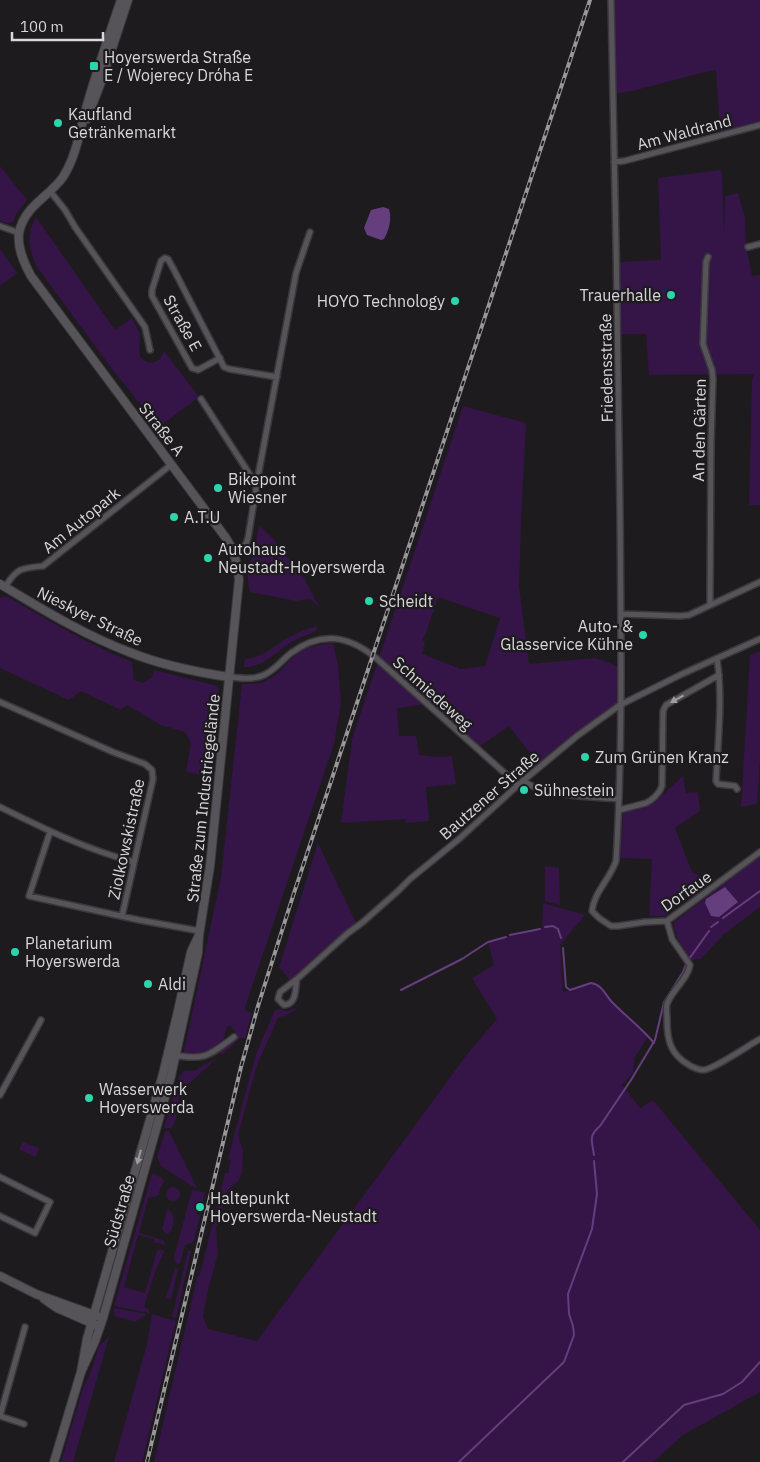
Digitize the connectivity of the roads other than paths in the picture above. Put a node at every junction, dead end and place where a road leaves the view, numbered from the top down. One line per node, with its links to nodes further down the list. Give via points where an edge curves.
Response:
1 (121, 0): 5 (main road)
2 (128, 0): 5 (main road, via 92,108)
3 (611, 0): 6 (street, Friedensstraße)
4 (760, 125): 6 (street, Am Waldrand)
5 (81, 131): 7 (main road, via 70,165)
6 (614, 162): 24 (street, Friedensstraße)
7 (50, 191): 10 (main road, via 32,207); 14 (street, via 145,327)
8 (0, 226): 10 (street)
9 (310, 232): 16 (street, via 296,273)
10 (19, 233): 18 (main road, Straße A, via 20,248 31,276)
11 (760, 244): 12 (street)
12 (748, 247)
13 (708, 257): 23 (street, An den Gärten, via 703,344 713,379)
14 (150, 350)
15 (220, 358): 15 (street, Straße E, via 168,259 165,258 161,261 152,296 192,368 198,370); 16 (street, Straße E, via 224,367 230,369)
16 (277, 377): 19 (street)
17 (201, 399): 19 (street)
18 (172, 464): 20 (main road, Straße A); 22 (street, Am Autopark, via 44,566 17,571)
19 (256, 484): 20 (street, via 248,538 246,544)
20 (234, 552): 29 (main road, Straße A, via 239,580)
21 (760, 582): 23 (street)
22 (2, 586): 29 (main road, Nieskyer Straße, via 129,652 177,667)
23 (710, 605): 24 (street, via 680,616)
24 (621, 614): 31 (street, Friedensstraße)
25 (322, 639): 29 (street, Straße zum Industriegelände, via 296,650 262,676); 33 (street, Schmiedeweg, via 348,641 369,653)
26 (760, 639): 27 (street, Bautzener Straße)
27 (717, 658): 28 (street); 31 (street, Bautzener Straße)
28 (719, 675): 34 (street, via 716,781); 37 (street, one-way to 37, via 666,705 661,789 646,804)
29 (230, 677): 44 (main road, Straße zum Industriegelände, via 210,866)
30 (0, 702): 40 (street, Ziolkowskistraße, via 150,767 154,774)
31 (620, 705): 32 (street, Bautzener Straße, via 577,736); 35 (street, Friedensstraße)
32 (525, 781): 33 (street, Bautzener Straße); 35 (street, via 528,785 558,793)
33 (518, 785): 45 (street, Bautzener Straße)
34 (737, 788)
35 (619, 799): 37 (street, Friedensstraße)
36 (0, 808): 38 (street)
37 (619, 810): 41 (street, Friedensstraße, via 616,862 599,891)
38 (50, 832): 40 (street); 42 (street, Ziolkowskistraße, via 29,896)
39 (760, 852): 43 (street, Dorfaue)
40 (134, 862): 42 (street, Ziolkowskistraße)
41 (592, 911): 43 (street, Dorfaue, via 611,926)
42 (122, 916): 44 (street, Ziolkowskistraße)
43 (667, 922): 48 (street, via 672,939 690,965 666,1009 667,1031 675,1054 692,1067 703,1070)
44 (199, 933): 49 (main road, Straße zum Industriegelände, via 191,952)
45 (297, 979): 45 (street, Bautzener Straße, via 280,992 278,999 284,1005 292,1002)
46 (40, 1020): 50 (street)
47 (234, 1037): 49 (street, via 207,1056 198,1058)
48 (760, 1039)
49 (172, 1054): 54 (main road, Südstraße, one-way to 54); 55 (main road, Südstraße, via 148,1161)
50 (0, 1095)
51 (0, 1177): 52 (street, via 50,1202 35,1233)
52 (0, 1216)
53 (0, 1276): 54 (main road)
54 (93, 1319): 55 (main road); 57 (main road, Südstraße)
55 (102, 1322): 57 (main road, Südstraße)
56 (24, 1327): 58 (street, via 0,1416)
57 (80, 1372): 59 (main road, Südstraße)
58 (24, 1424)
59 (54, 1462)

